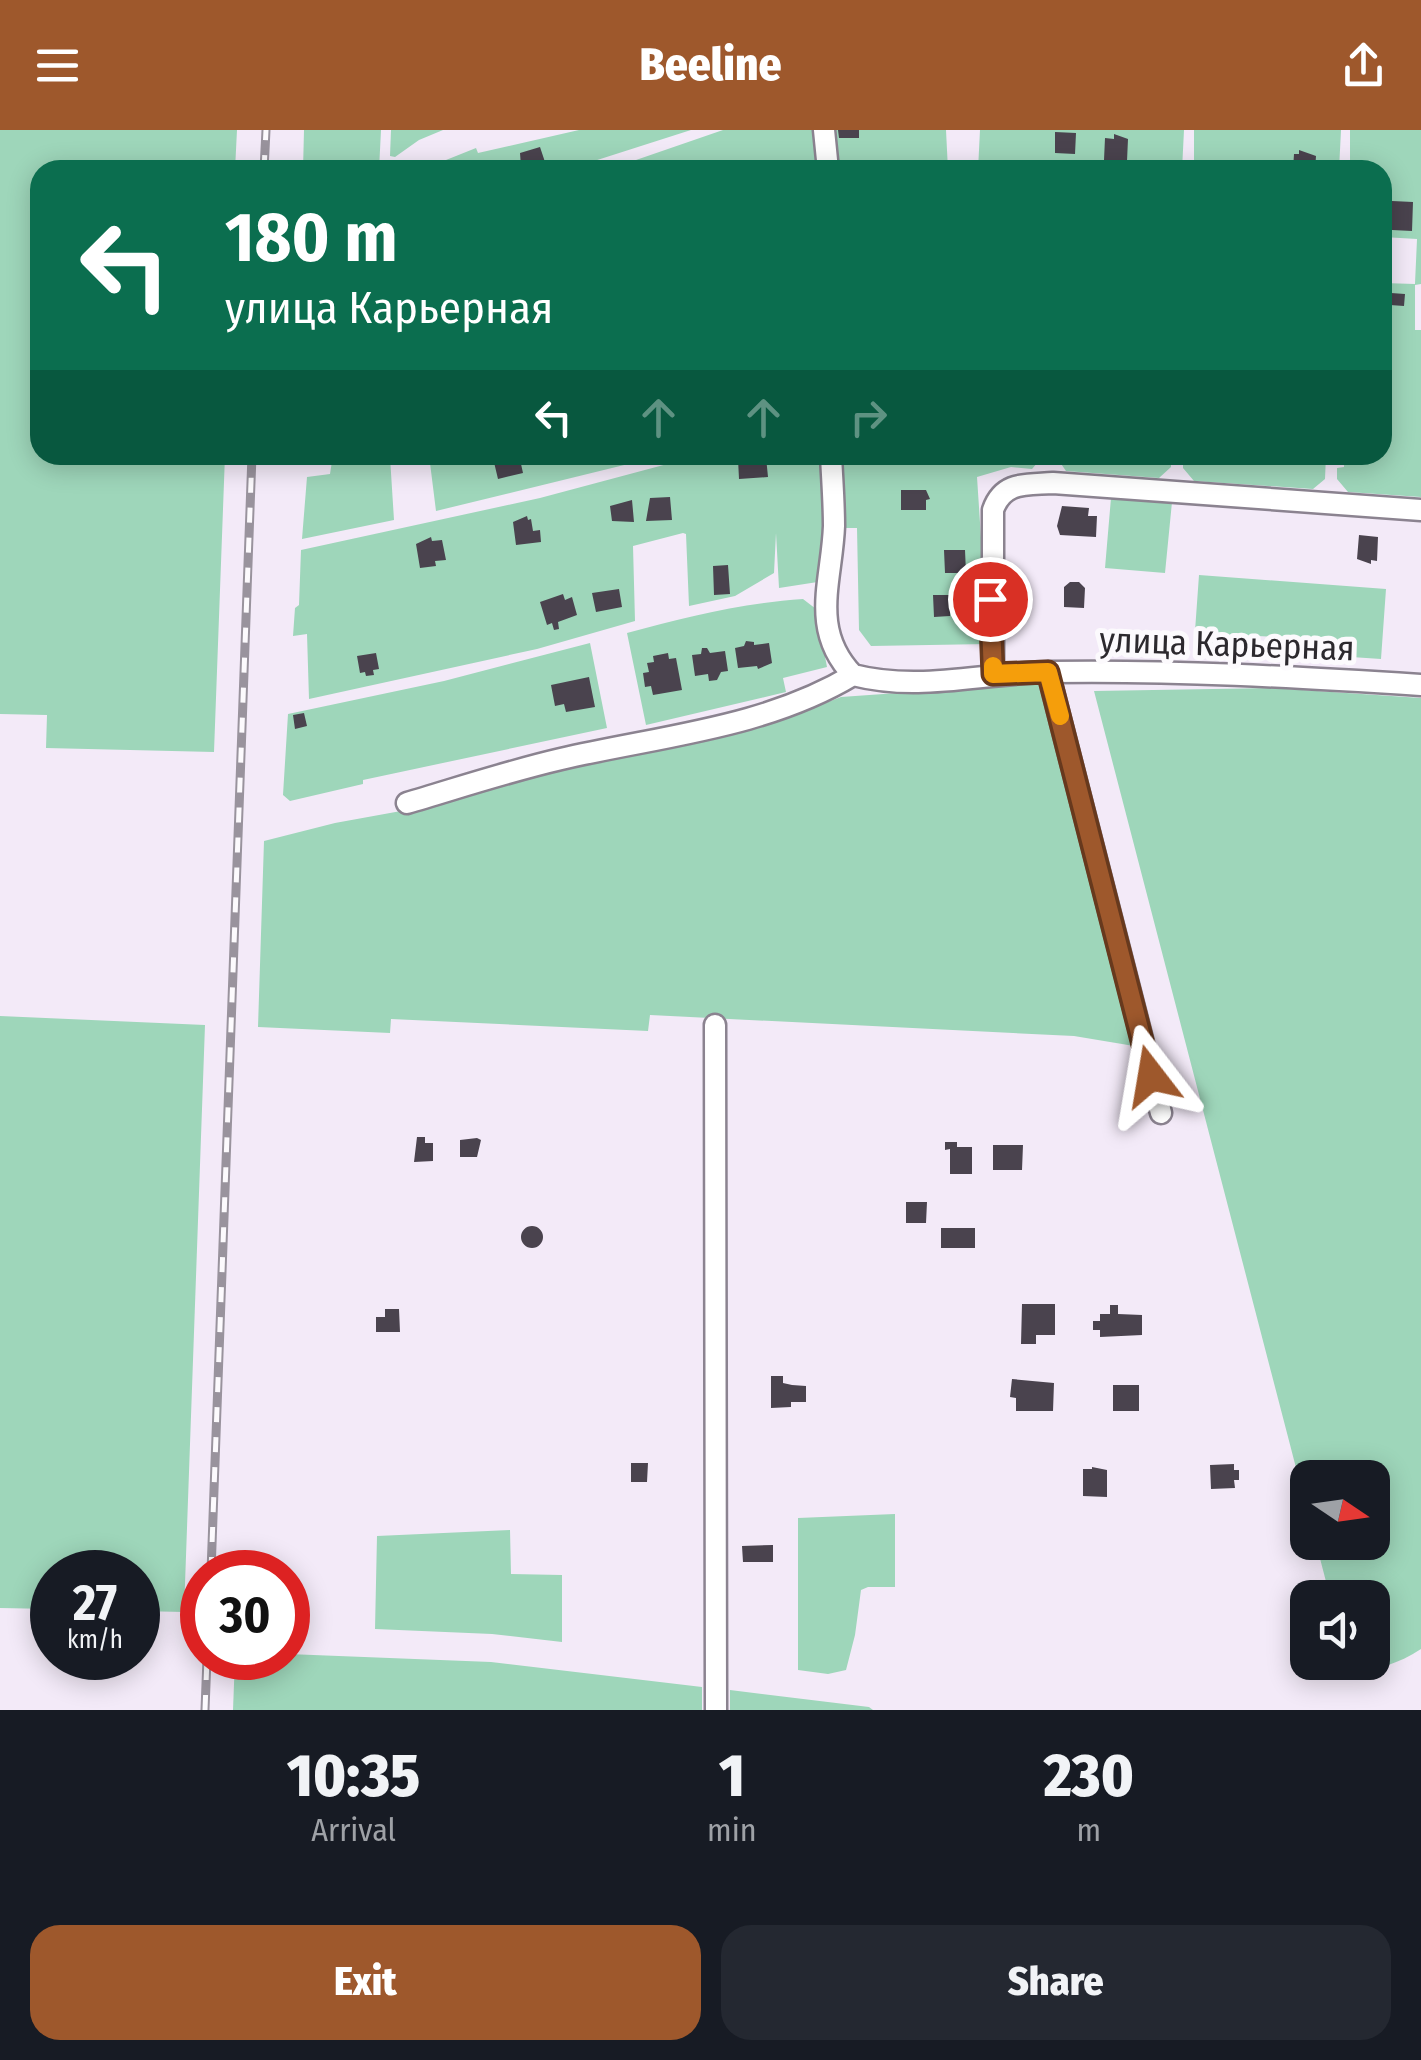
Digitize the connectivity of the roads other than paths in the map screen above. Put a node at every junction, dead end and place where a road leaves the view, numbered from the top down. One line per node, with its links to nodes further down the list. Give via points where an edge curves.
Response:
1 (824, 130): 2 (street)
2 (827, 160)
3 (831, 465): 7 (street, via 834,525 824,599 830,643)
4 (1421, 510): 6 (street, via 1053,483 1009,486 993,510)
5 (1048, 672): 6 (street, улица Карьерная); 8 (street, улица Карьерная); 11 (street)
6 (993, 674): 7 (street, улица Карьерная, via 936,684)
7 (853, 675): 9 (street, via 773,714 558,760)
8 (1421, 685)
9 (407, 803)
10 (715, 1024): 12 (street)
11 (1160, 1113)
12 (716, 1710)

